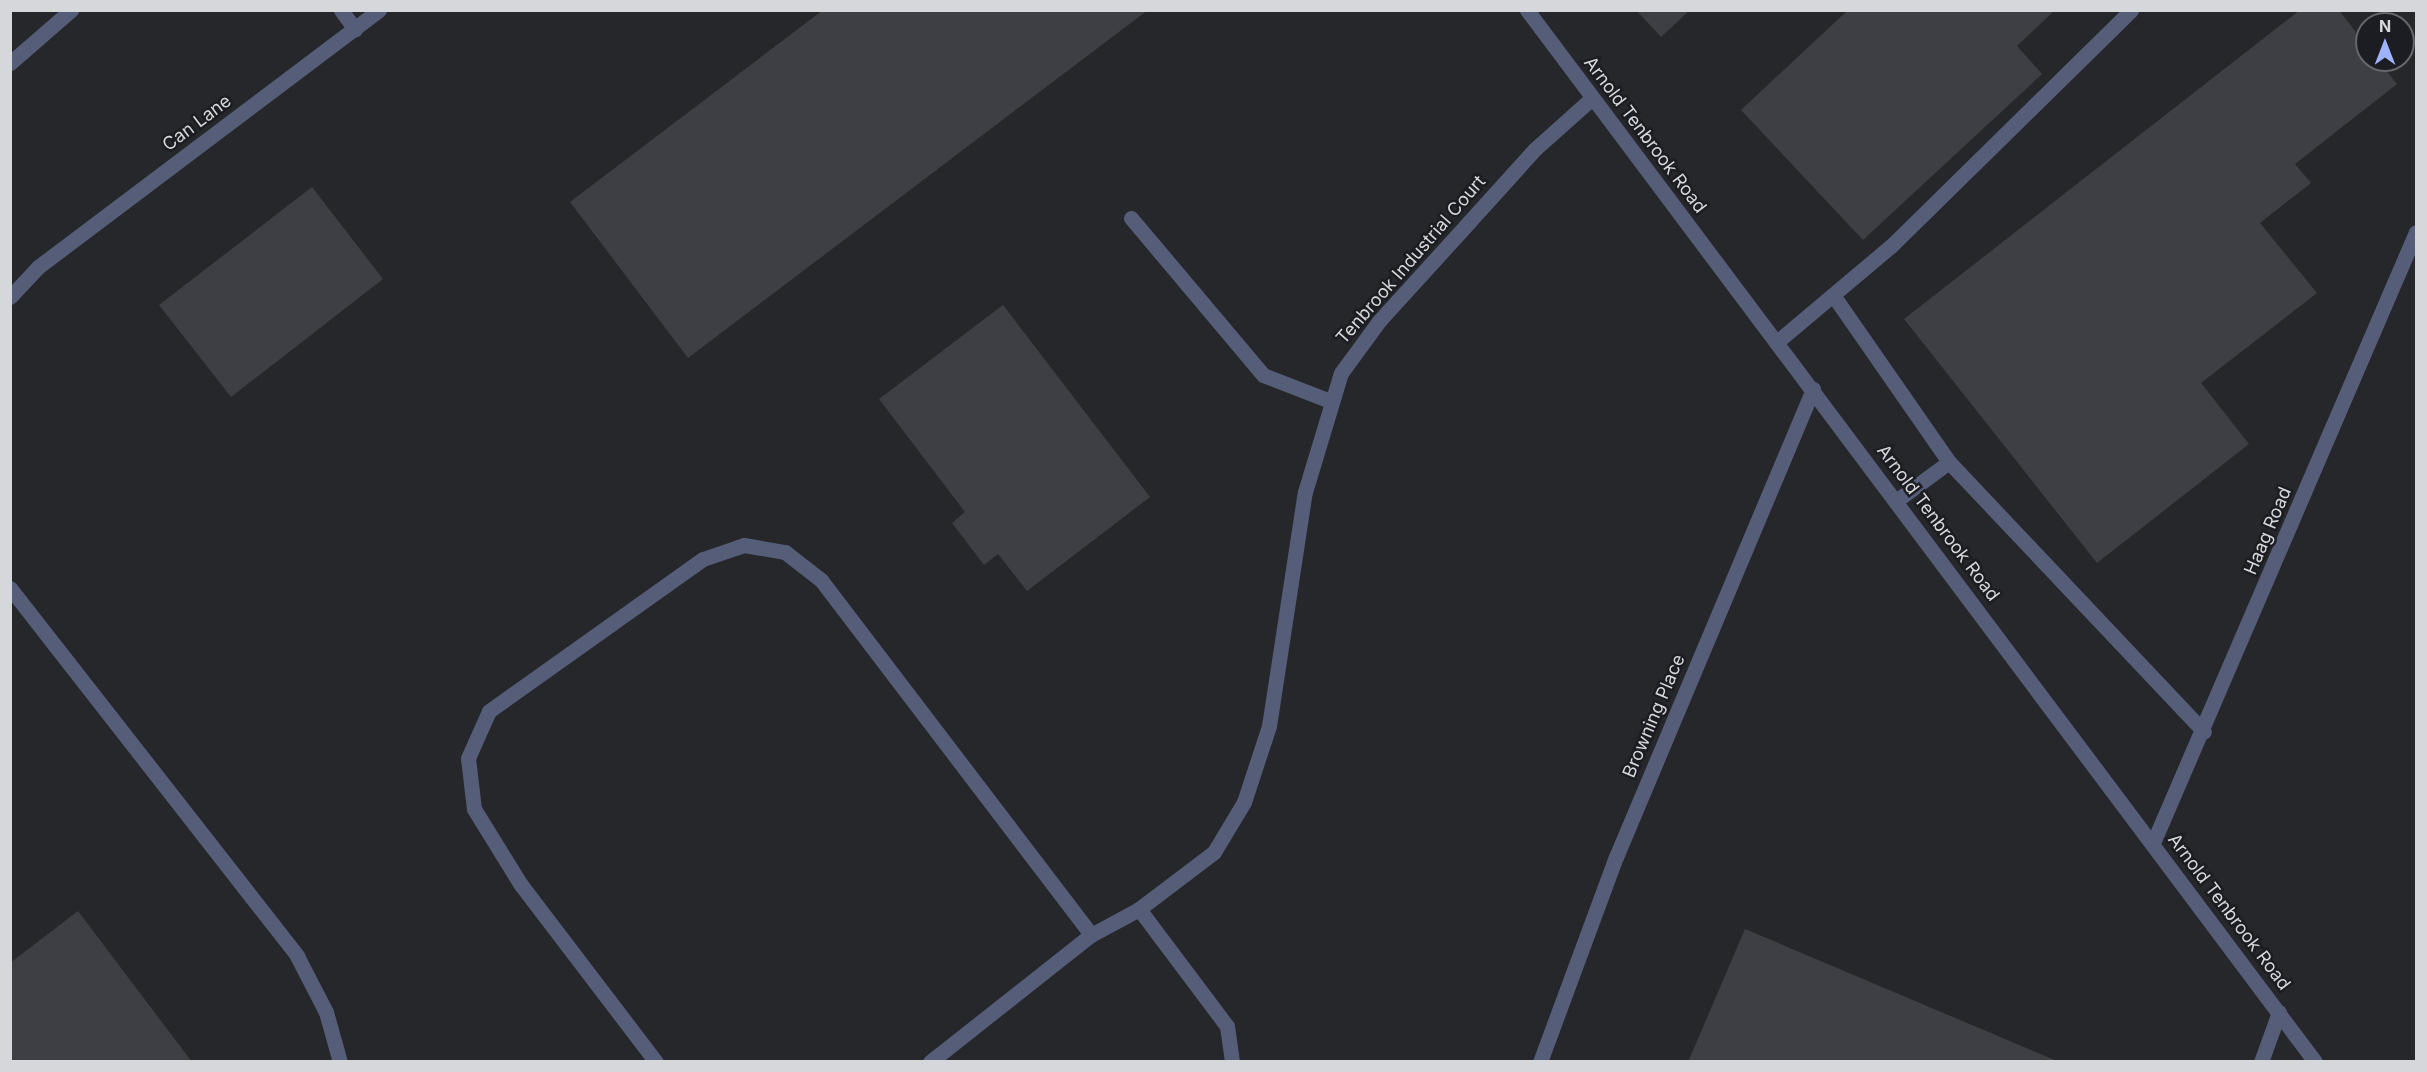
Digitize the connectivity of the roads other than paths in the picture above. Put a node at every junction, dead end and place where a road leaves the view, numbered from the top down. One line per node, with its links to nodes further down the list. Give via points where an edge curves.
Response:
1 (71, 10): 7 (street)
2 (341, 10): 6 (street)
3 (379, 10): 6 (street, Can Lane)
4 (1527, 10): 8 (street, Arnold Tenbrook Road)
5 (2131, 10): 11 (street, via 1891,246)
6 (355, 29): 12 (street, Can Lane, via 38,267)
7 (10, 63)
8 (1592, 98): 13 (street, Arnold Tenbrook Road); 15 (street, Tenbrook Industrial Court, via 1535,149 1379,321 1341,373)
9 (1131, 218): 15 (street, via 1263,375)
10 (2416, 232): 19 (street, Haag Road)
11 (1833, 295): 13 (street); 16 (street)
12 (10, 297)
13 (1778, 341): 14 (street, Arnold Tenbrook Road)
14 (1814, 389): 17 (street, Arnold Tenbrook Road); 28 (street, Browning Place, via 1616,857)
15 (1330, 401): 21 (street, Tenbrook Industrial Court, via 1305,492 1269,726 1244,802 1214,852)
16 (1949, 462): 17 (street); 19 (street)
17 (1896, 501): 20 (street, Arnold Tenbrook Road)
18 (10, 588): 24 (street, via 297,956 326,1012)
19 (2204, 732): 20 (street, Haag Road)
20 (2153, 843): 23 (street, Arnold Tenbrook Road)
21 (1139, 909): 22 (street, Tenbrook Industrial Court); 27 (street, via 1205,990 1227,1026)
22 (1091, 935): 25 (street, via 821,580 785,552 744,545 703,558 489,711 468,758 474,809 521,885); 26 (street, Tenbrook Industrial Court)
23 (2279, 1012): 29 (street); 30 (street, Arnold Tenbrook Road)
24 (339, 1062)
25 (657, 1062)
26 (930, 1062)
27 (1232, 1062)
28 (1540, 1062)
29 (2261, 1062)
30 (2315, 1062)

